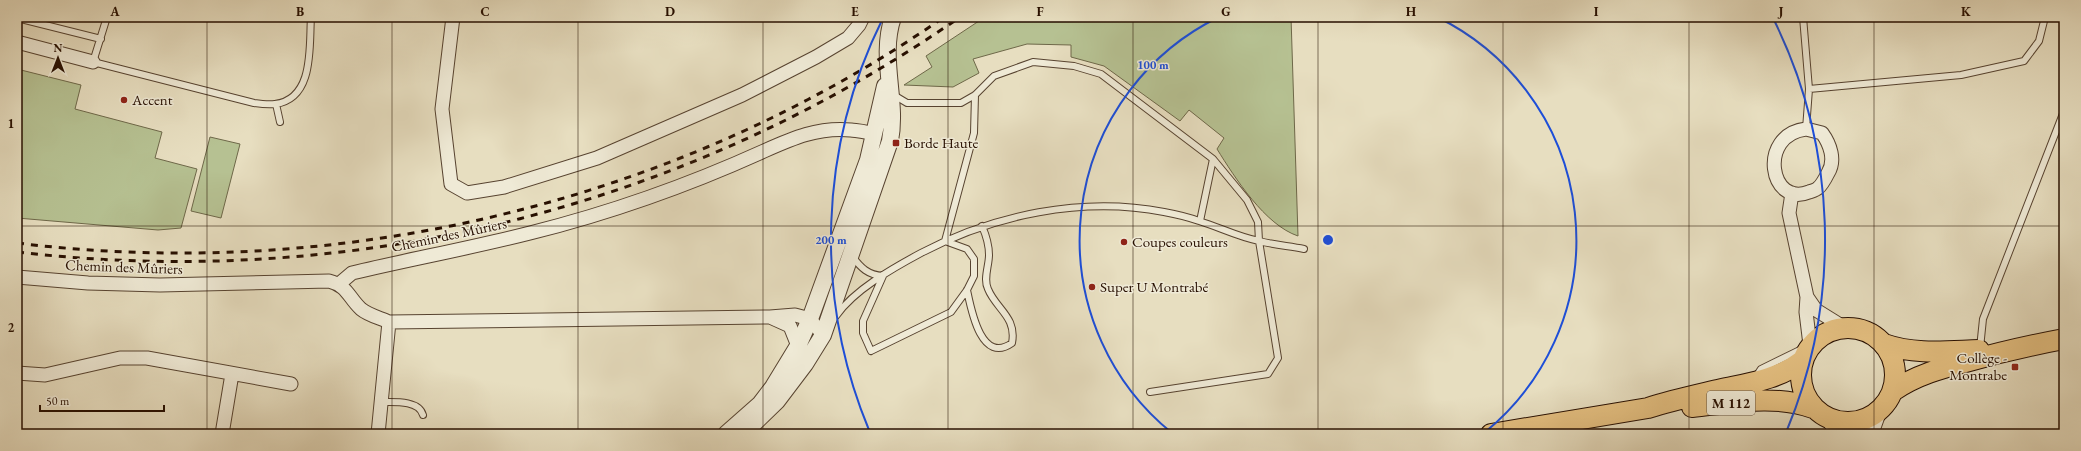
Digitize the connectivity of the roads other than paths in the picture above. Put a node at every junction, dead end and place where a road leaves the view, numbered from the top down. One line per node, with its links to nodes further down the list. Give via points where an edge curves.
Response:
1 (106, 17): 9 (lane)
2 (311, 17): 15 (lane, via 307,74 302,87 291,98)
3 (453, 17): 4 (street, via 442,109 452,184 467,192 504,187 597,158 742,95 848,38)
4 (863, 17)
5 (893, 17): 12 (street)
6 (1803, 17): 13 (lane)
7 (2045, 17): 13 (lane, via 2039,41 2024,62 1961,75)
8 (17, 18): 9 (lane)
9 (101, 39): 11 (lane)
10 (17, 42): 11 (street)
11 (93, 62): 15 (lane, via 254,103)
12 (887, 73): 16 (street, via 890,92); 20 (street)
13 (1809, 88): 19 (lane)
14 (975, 95): 16 (lane, via 961,103); 21 (lane, via 994,76 1033,62 1074,66 1101,74); 26 (lane, via 974,133)
15 (276, 104): 18 (lane)
16 (899, 109): 20 (lane); 29 (street)
17 (2064, 111): 44 (lane, via 1984,320)
18 (280, 122)
19 (1806, 128): 22 (street, via 1787,135 1777,147 1773,162 1775,176 1780,185); 22 (street, via 1822,133 1829,142 1832,151 1830,171 1818,188 1804,194)
20 (875, 129): 25 (street, via 868,160); 32 (street, Chemin des Mûriers, via 869,132 837,129 795,137 699,179 633,202 531,233 352,273)
21 (1213, 159): 23 (lane); 27 (lane, via 1247,200 1258,222)
22 (1792, 193): 34 (street, via 1788,213)
23 (1200, 221): 24 (lane, via 1163,212 1122,207 1075,207); 27 (lane)
24 (982, 226): 26 (lane); 33 (lane, via 988,239 988,289 1008,317 1014,333 1012,343 997,349 983,338 973,321)
25 (841, 237): 29 (lane); 36 (street)
26 (945, 240): 31 (lane); 33 (lane, via 967,249 974,259 974,276)
27 (1259, 241): 28 (lane); 49 (lane, via 1278,358 1268,374)
28 (1304, 248)
29 (851, 255): 31 (lane, via 861,268 876,276); 39 (street)
30 (17, 276): 32 (street, Chemin des Mûriers, via 88,283 160,285 315,280)
31 (883, 276): 33 (lane, via 863,321 863,333 871,351 951,312); 39 (lane, via 848,300)
32 (339, 284): 37 (street, via 362,310)
33 (967, 290)
34 (1807, 297): 38 (street, via 1816,310); 43 (street)
35 (770, 317): 36 (street, via 795,315); 37 (street); 42 (street, via 790,326)
36 (810, 320): 39 (street); 42 (street)
37 (389, 322): 50 (street)
38 (1845, 328): 41 (main road, via 1866,331); 43 (main road, via 1832,330 1820,336)
39 (823, 335): 59 (street, via 777,401)
40 (2064, 340): 44 (main road)
41 (1884, 344): 44 (main road, via 1898,349 1923,352); 48 (main road, via 1894,366)
42 (798, 346): 58 (street, via 774,387 760,404)
43 (1806, 353): 51 (main road, M 112, via 1791,369 1751,383 1672,400); 52 (main road, via 1800,373 1801,386 1805,398)
44 (1981, 354): 48 (main road, via 1904,383)
45 (17, 373): 46 (street, via 45,376 120,358 146,358)
46 (232, 374): 47 (street); 56 (street)
47 (291, 384)
48 (1893, 391): 53 (main road)
49 (1150, 392)
50 (381, 402): 54 (lane, via 408,403 417,406); 57 (street)
51 (1648, 408): 52 (main road, M 112, via 1770,400 1799,402); 60 (main road, M 112)
52 (1813, 408): 55 (main road)
53 (1878, 412): 55 (main road, via 1855,422 1842,422); 61 (street)
54 (423, 415)
55 (1834, 427)
56 (222, 434)
57 (378, 434)
58 (726, 434)
59 (743, 434)
60 (1491, 434)
61 (1870, 434)

